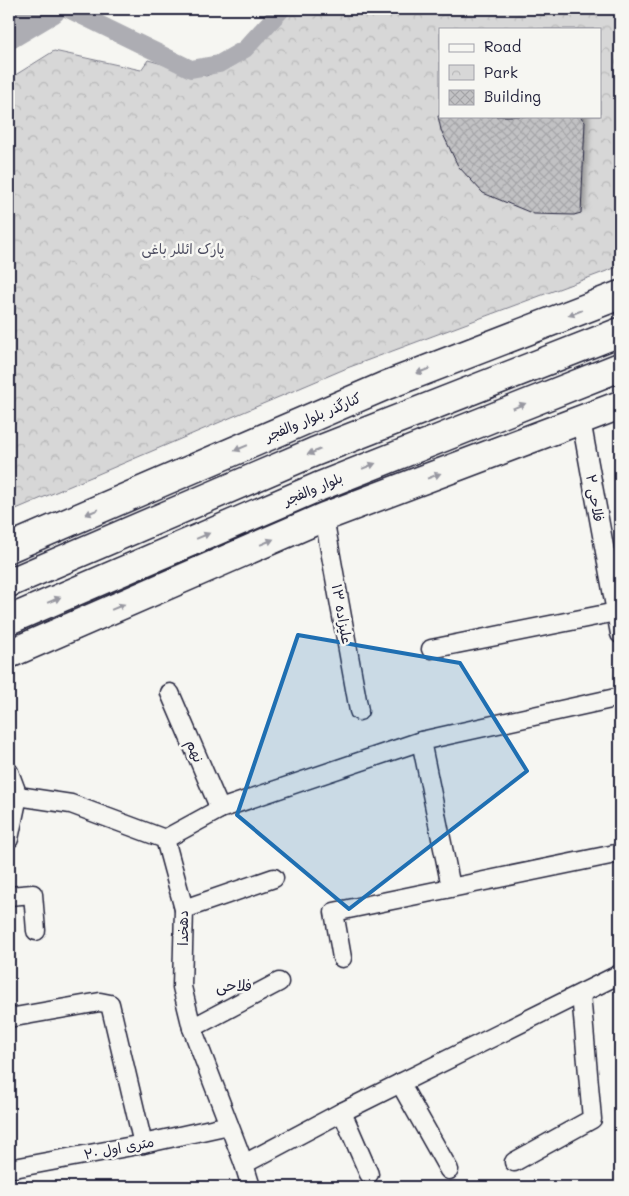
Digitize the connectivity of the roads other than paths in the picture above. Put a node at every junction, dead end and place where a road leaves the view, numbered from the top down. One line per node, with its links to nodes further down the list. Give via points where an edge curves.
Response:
1 (620, 295): 7 (main road, کنارگذر بلوار والفجر, one-way to 7, via 387,385)
2 (620, 332): 8 (main road, one-way to 8, via 314,452)
3 (620, 367): 10 (main road, بلوار والفجر, one-way to 3, via 327,483)
4 (620, 405): 5 (main road)
5 (581, 420): 6 (main road, one-way to 5); 9 (street, فلاحی ۲)
6 (324, 517): 13 (main road, one-way to 6); 16 (street, ۱۳ علیزاده)
7 (9, 548)
8 (9, 584)
9 (616, 612): 11 (street, فلاحی ۲); 12 (street)
10 (9, 620)
11 (620, 634)
12 (431, 649)
13 (9, 654)
14 (170, 693): 20 (street, نهم)
15 (620, 697): 17 (street)
16 (359, 710)
17 (421, 741): 20 (street); 25 (street)
18 (9, 772): 19 (street)
19 (18, 796): 21 (street, via 71,804); 22 (street)
20 (220, 809): 21 (street)
21 (166, 838): 27 (street, دهخدا)
22 (9, 839)
23 (620, 853): 25 (street)
24 (274, 878): 27 (street)
25 (451, 887): 29 (street, via 334,912)
26 (9, 896): 28 (street, via 33,894)
27 (184, 909): 34 (street, دهخدا, via 182,987)
28 (36, 932)
29 (342, 958)
30 (620, 974): 32 (street)
31 (279, 982): 34 (street)
32 (581, 994): 35 (street); 39 (street, via 592,1119)
33 (9, 1018): 38 (street, via 100,1002 110,1004)
34 (192, 1028): 37 (street, دهخدا)
35 (400, 1083): 36 (street); 42 (street)
36 (342, 1112): 40 (street); 43 (street)
37 (229, 1125): 38 (street, ۲۰ متری اول); 40 (street, دهخدا)
38 (143, 1144): 41 (street, ۲۰ متری اول)
39 (514, 1162)
40 (244, 1164): 44 (street, دهخدا)
41 (9, 1170)
42 (449, 1170)
43 (369, 1174)
44 (251, 1187)

